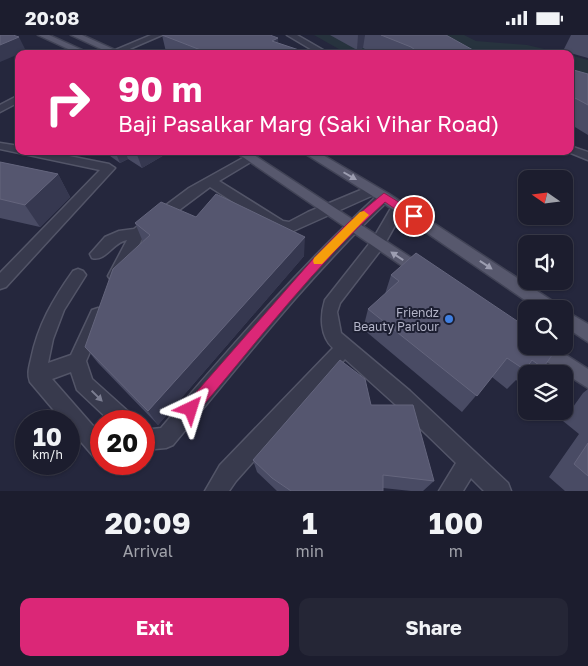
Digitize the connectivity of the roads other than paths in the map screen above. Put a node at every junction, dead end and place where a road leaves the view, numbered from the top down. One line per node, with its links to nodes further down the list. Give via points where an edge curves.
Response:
1 (42, 35): 5 (main road)
2 (75, 35): 6 (main road)
3 (158, 35): 7 (street)
4 (291, 35): 8 (street)
5 (78, 50)
6 (108, 50)
7 (122, 50)
8 (319, 50)
9 (15, 100): 10 (street)
10 (0, 109)
11 (0, 146): 12 (street)
12 (15, 149)
13 (574, 151): 17 (street)
14 (45, 155): 28 (street, via 109,168)
15 (245, 155): 18 (street); 21 (main road)
16 (314, 155): 19 (main road, one-way to 19)
17 (588, 156)
18 (210, 181): 21 (street, via 279,225 291,227); 23 (street)
19 (379, 193): 20 (main road); 21 (street); 22 (street)
20 (399, 206): 24 (street); 29 (main road, one-way to 29)
21 (329, 210): 22 (main road)
22 (351, 226): 24 (main road); 39 (street, via 166,438)
23 (137, 234): 25 (street, via 124,234 109,240); 34 (street)
24 (378, 243): 27 (main road, one-way to 24); 32 (street, via 333,300 329,311 333,337)
25 (98, 254)
26 (78, 275): 35 (street, via 57,307 44,339)
27 (436, 280)
28 (0, 283)
29 (538, 300)
30 (573, 323): 31 (main road)
31 (588, 334)
32 (345, 347): 40 (street); 41 (street, via 228,473)
33 (551, 355): 36 (main road)
34 (77, 361): 35 (street); 37 (street, one-way to 37, via 84,384)
35 (37, 376): 38 (street)
36 (588, 379)
37 (112, 410)
38 (90, 437)
39 (155, 439)
40 (470, 462): 42 (street); 43 (street)
41 (216, 491)
42 (450, 491)
43 (500, 491)

